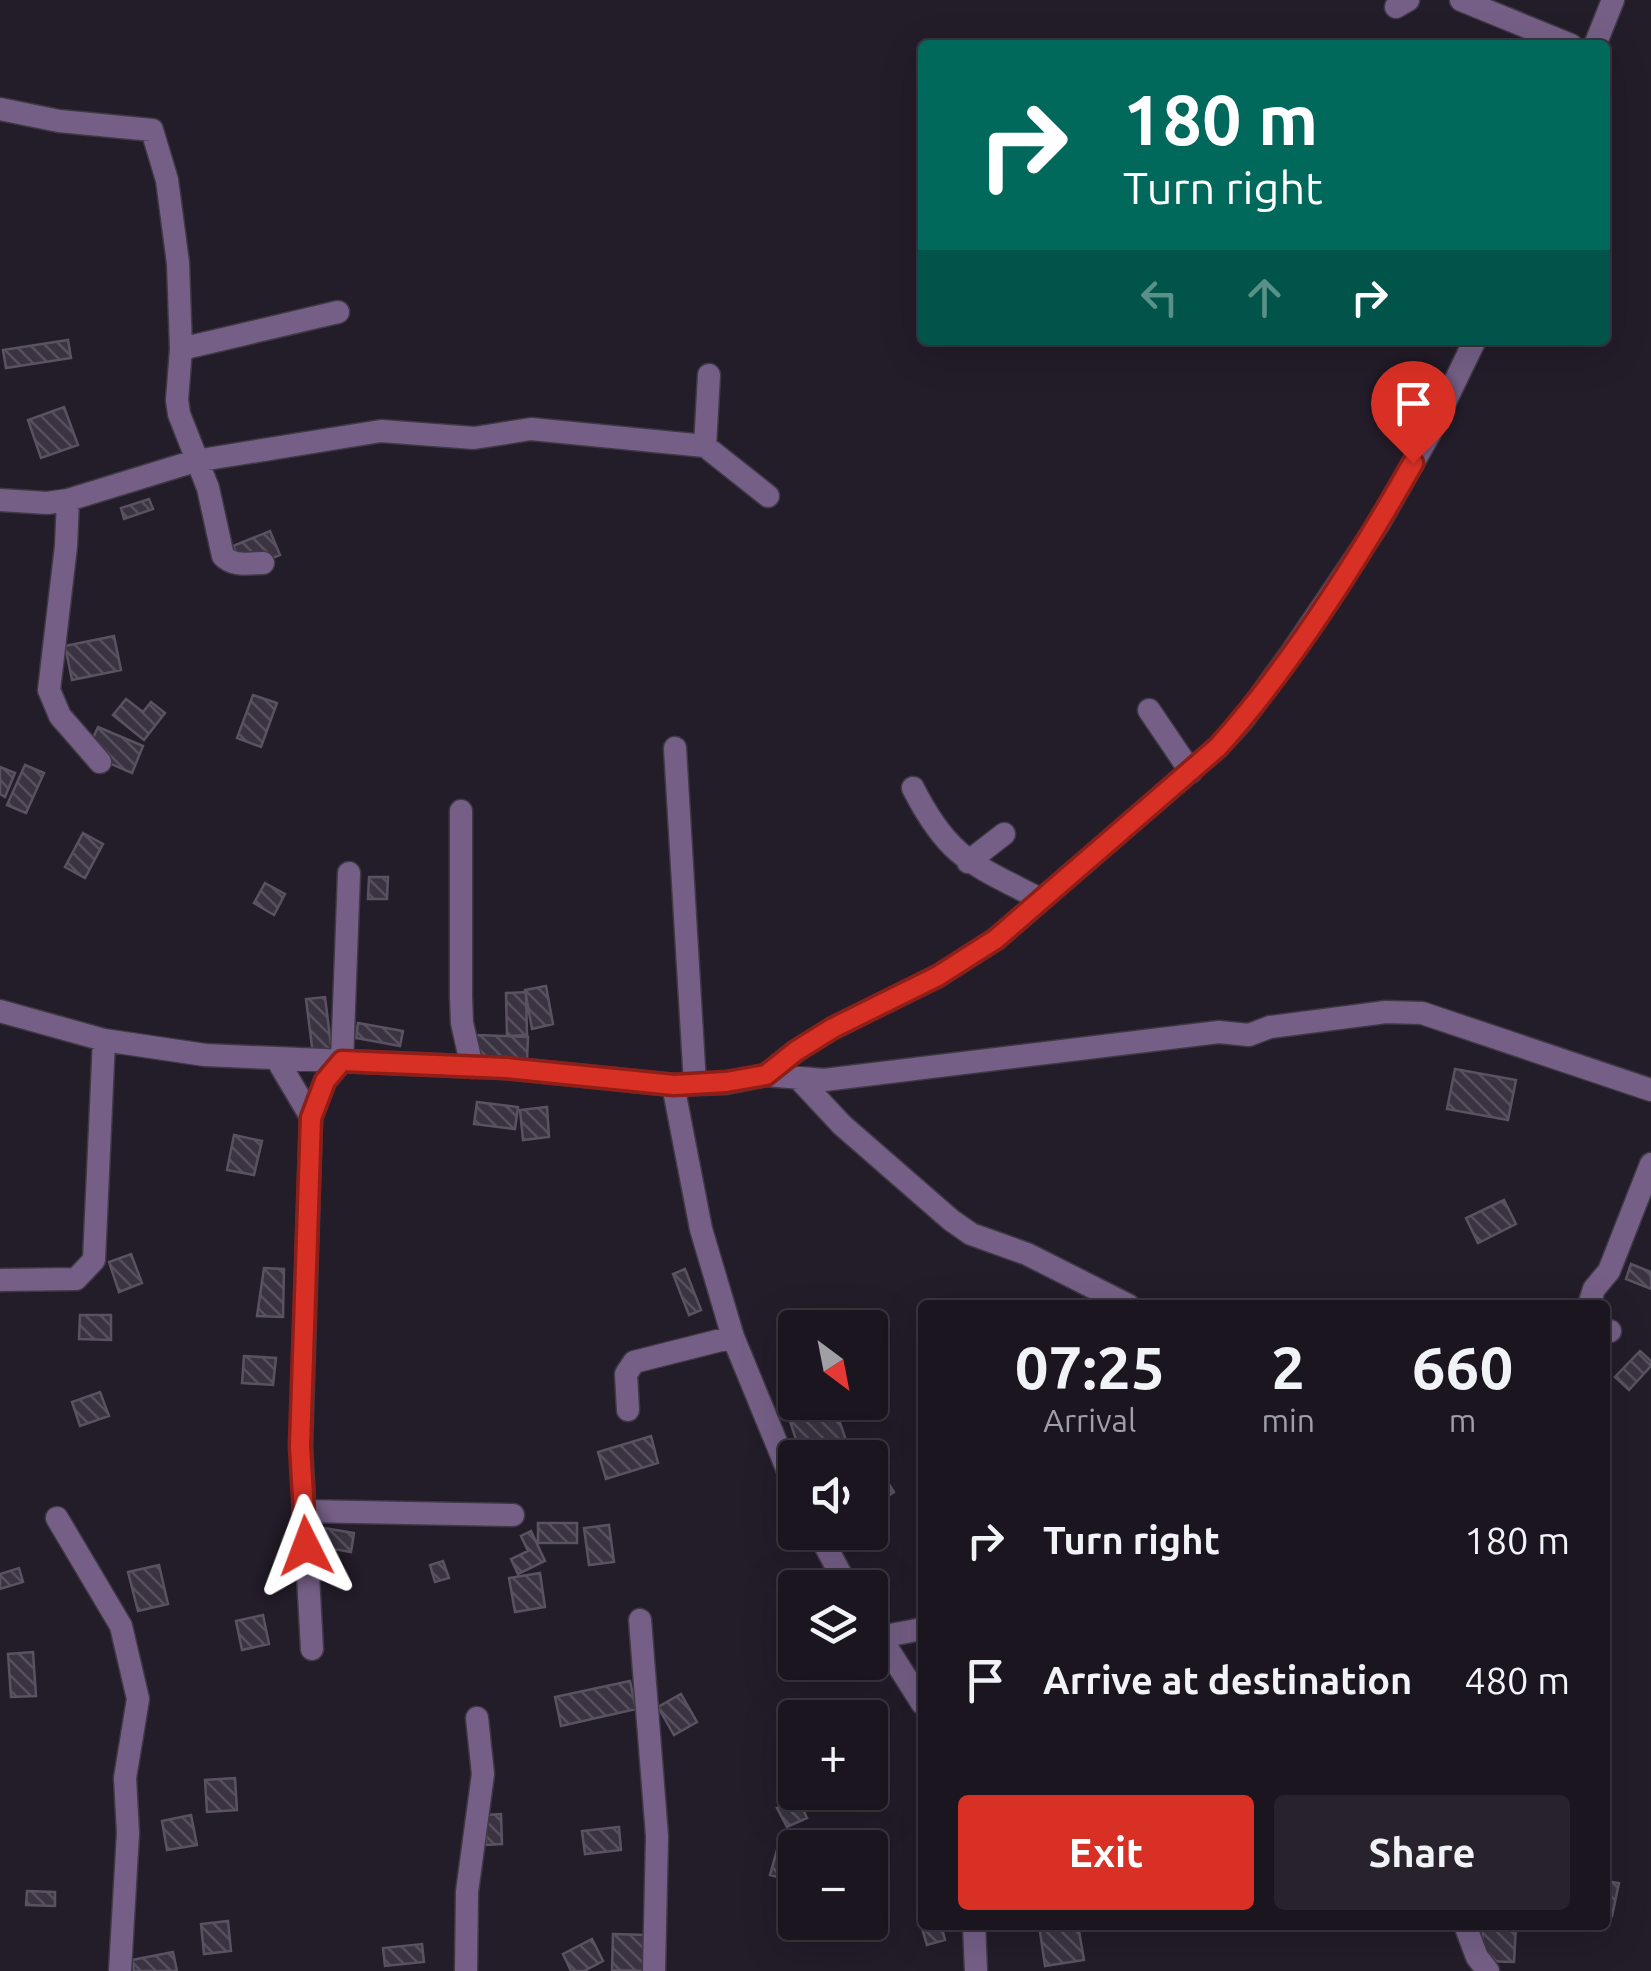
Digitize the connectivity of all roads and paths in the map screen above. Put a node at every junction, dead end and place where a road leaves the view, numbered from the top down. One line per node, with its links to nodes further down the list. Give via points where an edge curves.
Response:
1 (1461, 0): 3 (street)
2 (1613, 0): 4 (street)
3 (1558, 40)
4 (1597, 40)
5 (0, 109): 8 (street, via 152,130 171,204)
6 (338, 312): 8 (street)
7 (1473, 345): 19 (street, via 1379,522 1243,720)
8 (181, 349): 11 (street, via 176,400)
9 (709, 375): 10 (street)
10 (704, 446): 11 (street, via 531,430 474,438 381,431); 13 (street)
11 (195, 461): 14 (street); 15 (street, via 224,556 238,564)
12 (1, 492): 14 (street, via 46,503)
13 (768, 496)
14 (68, 500): 18 (street, via 48,690 60,716)
15 (263, 563)
16 (1149, 710): 19 (street)
17 (675, 748): 33 (street)
18 (100, 762)
19 (1191, 772): 25 (street)
20 (913, 788): 23 (street, via 936,828)
21 (461, 811): 30 (street, via 461,997)
22 (1004, 834): 23 (street)
23 (968, 862): 25 (street)
24 (349, 873): 29 (street)
25 (1040, 900): 31 (street, via 996,939 833,1028)
26 (0, 1011): 27 (street)
27 (104, 1040): 28 (street); 37 (street, via 94,1260 76,1280)
28 (276, 1058): 29 (street); 35 (street)
29 (342, 1061): 30 (street); 35 (street, via 325,1081)
30 (472, 1067): 33 (street)
31 (766, 1075): 32 (street); 33 (street)
32 (800, 1080): 34 (street, via 1404,1012 1442,1018); 38 (street, via 842,1125 971,1234)
33 (684, 1085): 40 (street, via 702,1229)
34 (1651, 1090)
35 (311, 1118): 43 (street, via 300,1446)
36 (1651, 1164): 39 (street, via 1609,1271)
37 (0, 1280)
38 (1118, 1300)
39 (1590, 1300)
40 (733, 1337): 41 (street, via 634,1362 626,1374); 42 (street)
41 (628, 1410)
42 (778, 1447)
43 (304, 1511): 44 (street); 49 (street)
44 (513, 1515)
45 (58, 1518): 56 (street, via 120,1626 138,1699 126,1778)
46 (640, 1620): 58 (street, via 658,1836)
47 (888, 1629): 48 (street)
48 (918, 1630)
49 (312, 1648)
50 (888, 1649): 51 (street)
51 (918, 1696)
52 (477, 1718): 57 (street, via 482,1774)
53 (974, 1930): 59 (street)
54 (1466, 1930): 55 (street)
55 (1486, 1970)
56 (120, 1971)
57 (466, 1971)
58 (654, 1971)
59 (976, 1971)

